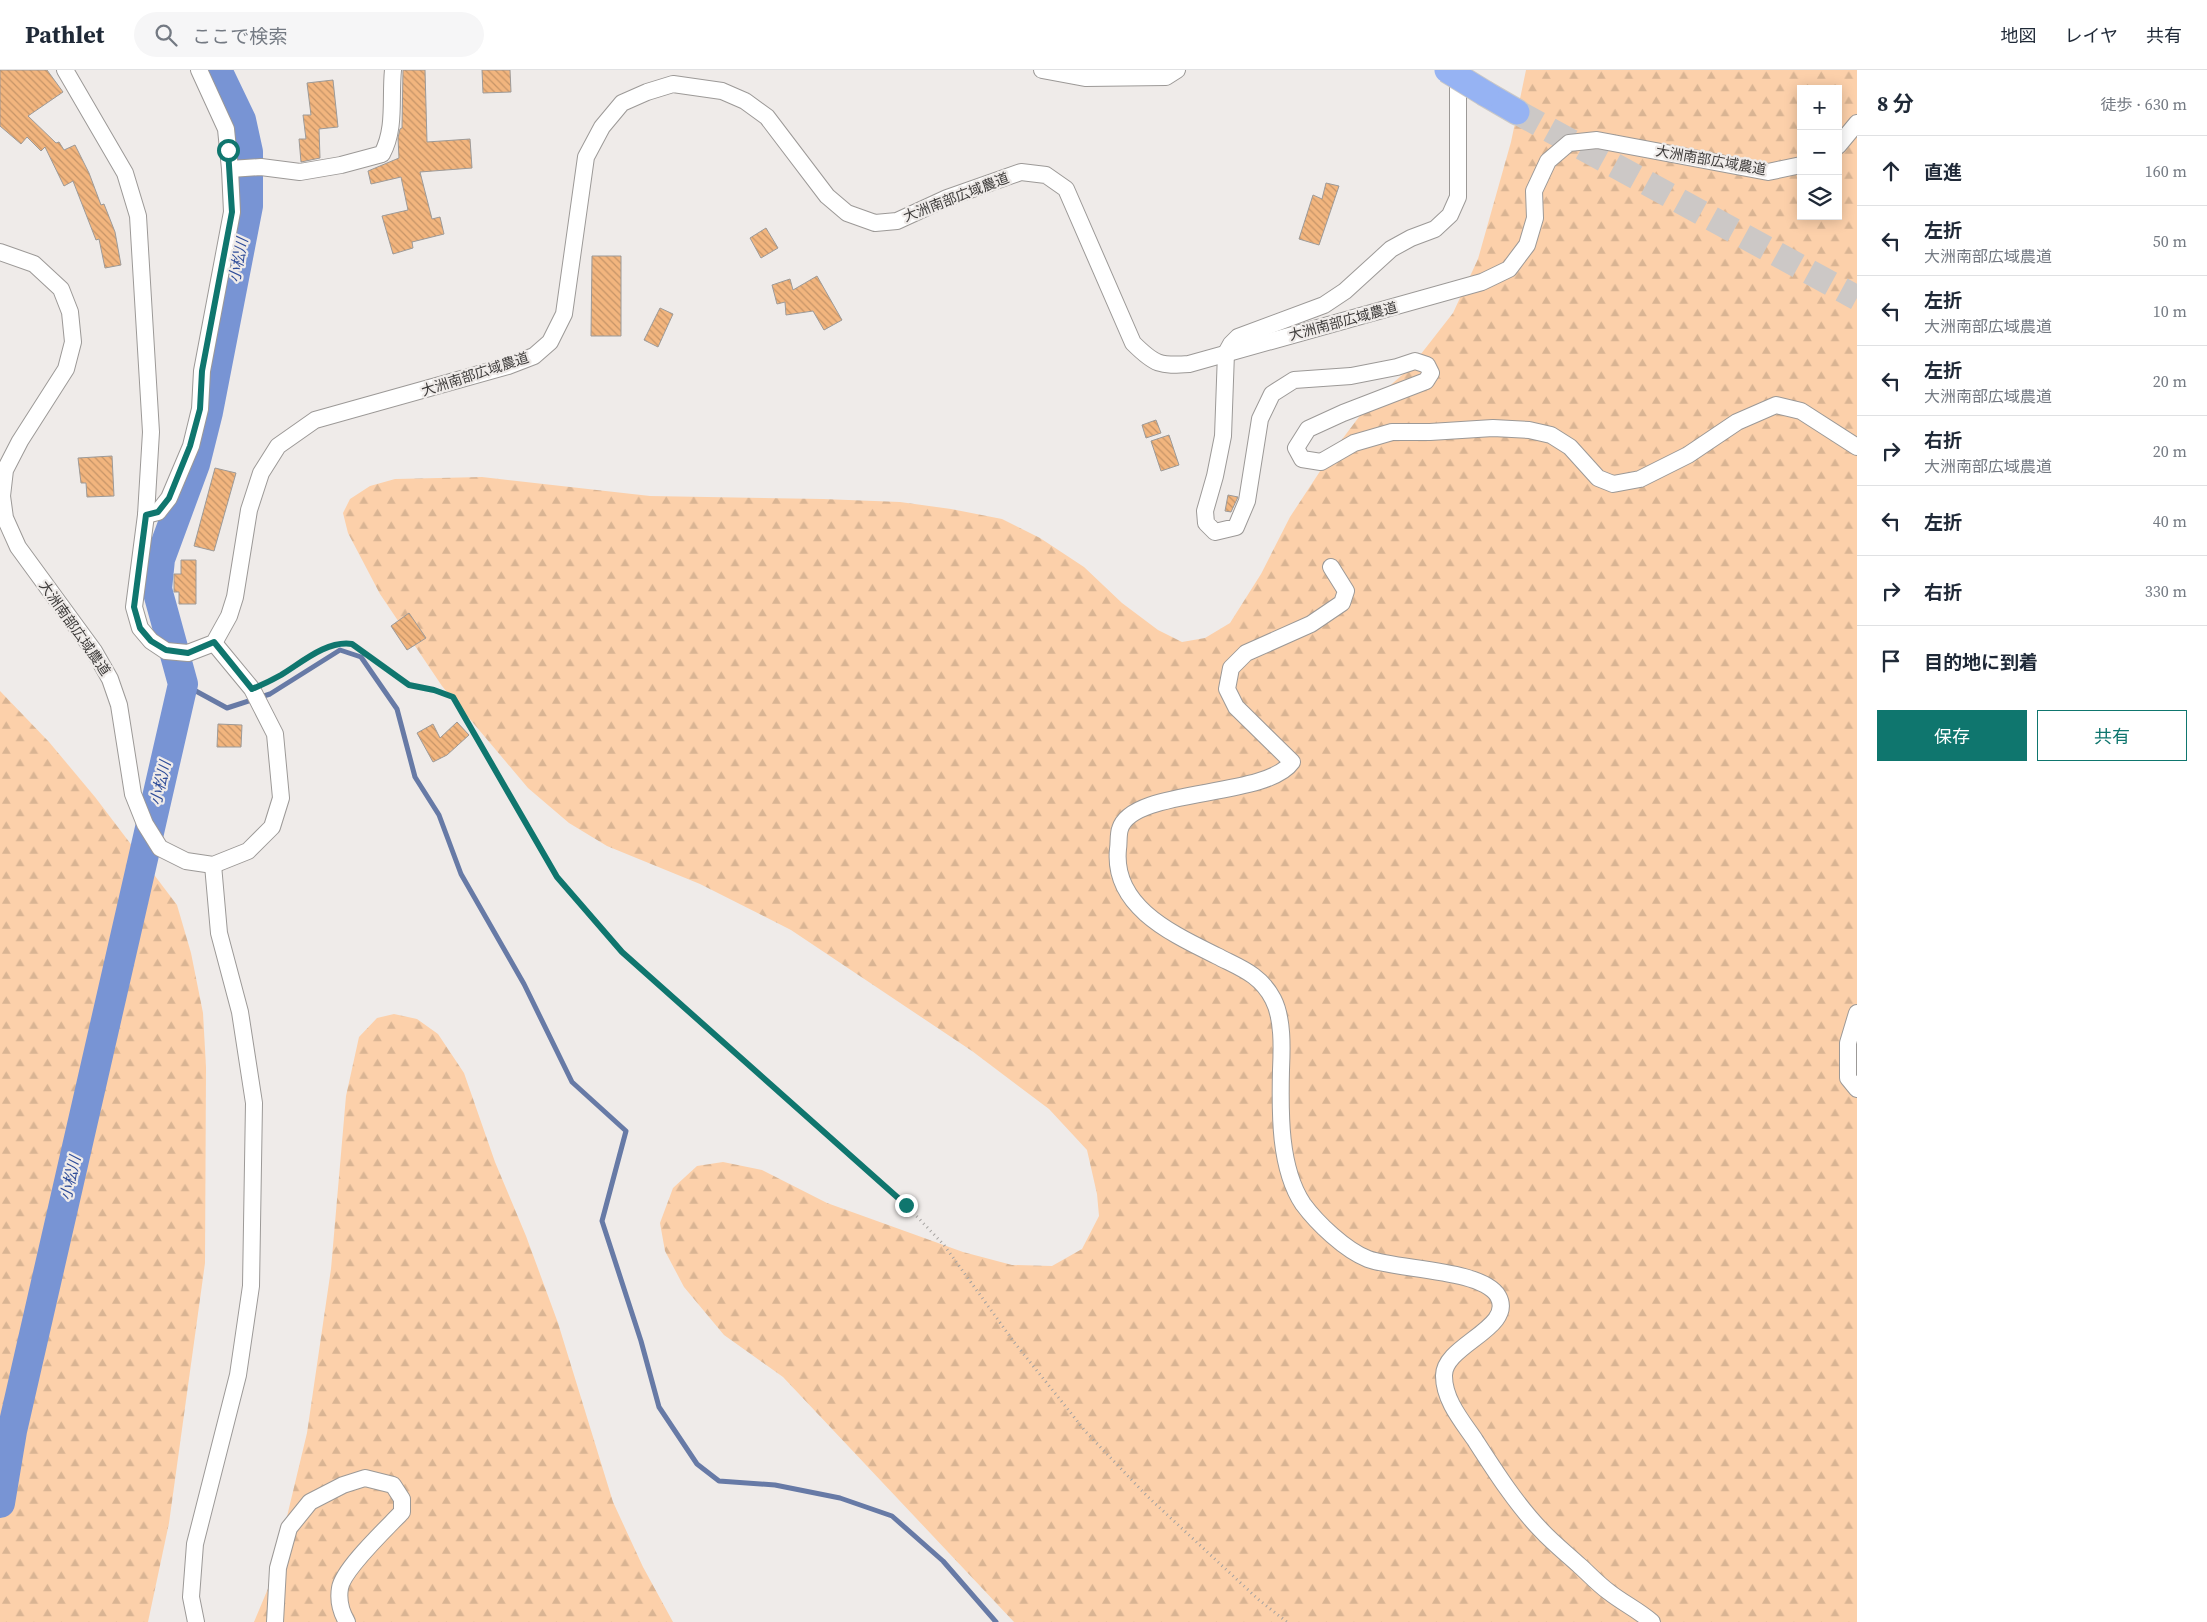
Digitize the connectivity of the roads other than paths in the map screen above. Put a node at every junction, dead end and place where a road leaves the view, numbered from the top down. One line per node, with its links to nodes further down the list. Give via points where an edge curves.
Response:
1 (66, 70): 16 (street, via 125,173 138,216 152,432)
2 (199, 70): 12 (street, via 226,130)
3 (393, 70): 12 (street, via 389,141 382,154 341,166 300,172 261,167)
4 (1042, 70): 5 (street, via 1085,78 1166,77)
5 (1177, 70)
6 (1447, 70): 8 (highway, bridge)
7 (1458, 70): 14 (street, via 1458,197 1450,215 1435,229 1391,249 1345,291 1324,305 1238,336)
8 (1517, 112)
9 (1857, 123): 10 (street)
10 (1842, 141)
11 (1797, 166): 14 (street, 大洲南部広域農道, via 1768,172 1597,140 1569,144 1548,161 1534,191 1535,218 1527,244 1509,269 1482,282)
12 (235, 169): 16 (street, via 232,212 202,371 200,409 190,446 169,498 158,512)
13 (0, 252): 19 (street, 大洲南部広域農道, via 34,264 61,289 70,312 73,342 66,369 20,441 6,470 2,496 5,518 18,547 94,651 110,679 118,705 133,794 145,824 160,848 186,861)
14 (1226, 353): 15 (street, via 1223,436 1205,511 1206,523 1215,532 1236,527 1247,501 1260,419 1272,394 1294,380 1351,376 1415,361 1427,365 1431,372 1426,382 1308,429 1296,448 1302,459 1321,462 1354,443 1392,432 1493,428 1529,430 1551,435 1570,447 1598,478 1613,484 1640,479 1688,455 1737,422 1776,405 1801,410); 18 (street, 大洲南部広域農道, via 1190,364 1164,365 1145,355 1133,343 1066,190 1046,176 1021,172 896,221 875,223 848,212 827,196 767,117 745,101 722,91 673,84 622,103 602,127 586,156 564,314 550,342 534,356 508,366 315,420 278,446 261,473 249,510 235,597 229,616)
15 (1857, 447)
16 (146, 515): 18 (street, via 134,607 140,628 151,641 166,650 188,653)
17 (1331, 567): 25 (street, via 1346,592 1342,603 1311,624 1246,653 1232,668 1227,689 1236,707 1292,762 1287,769 1266,780 1174,798 1131,814 1120,826 1116,863 1122,886 1143,912 1181,938 1258,978 1274,1001 1282,1040 1280,1124 1288,1169 1303,1203 1327,1230 1364,1257 1389,1265 1438,1270 1483,1283 1498,1295 1500,1308 1495,1322 1448,1360 1444,1376 1452,1405 1495,1471 1540,1529 1608,1591)
18 (214, 642): 19 (street, via 252,689 275,734 281,798 272,826 248,851)
19 (213, 865): 22 (street, via 219,933 240,1012 254,1103 251,1286 238,1375 195,1544 191,1598)
20 (1857, 1013): 21 (street, via 1848,1043 1848,1078)
21 (1857, 1089)
22 (196, 1622)
23 (275, 1622): 24 (street, via 278,1568 289,1528 310,1502 343,1484 365,1478 392,1485 402,1499 402,1512 347,1573 340,1588 341,1611)
24 (347, 1622)
25 (1652, 1622)

